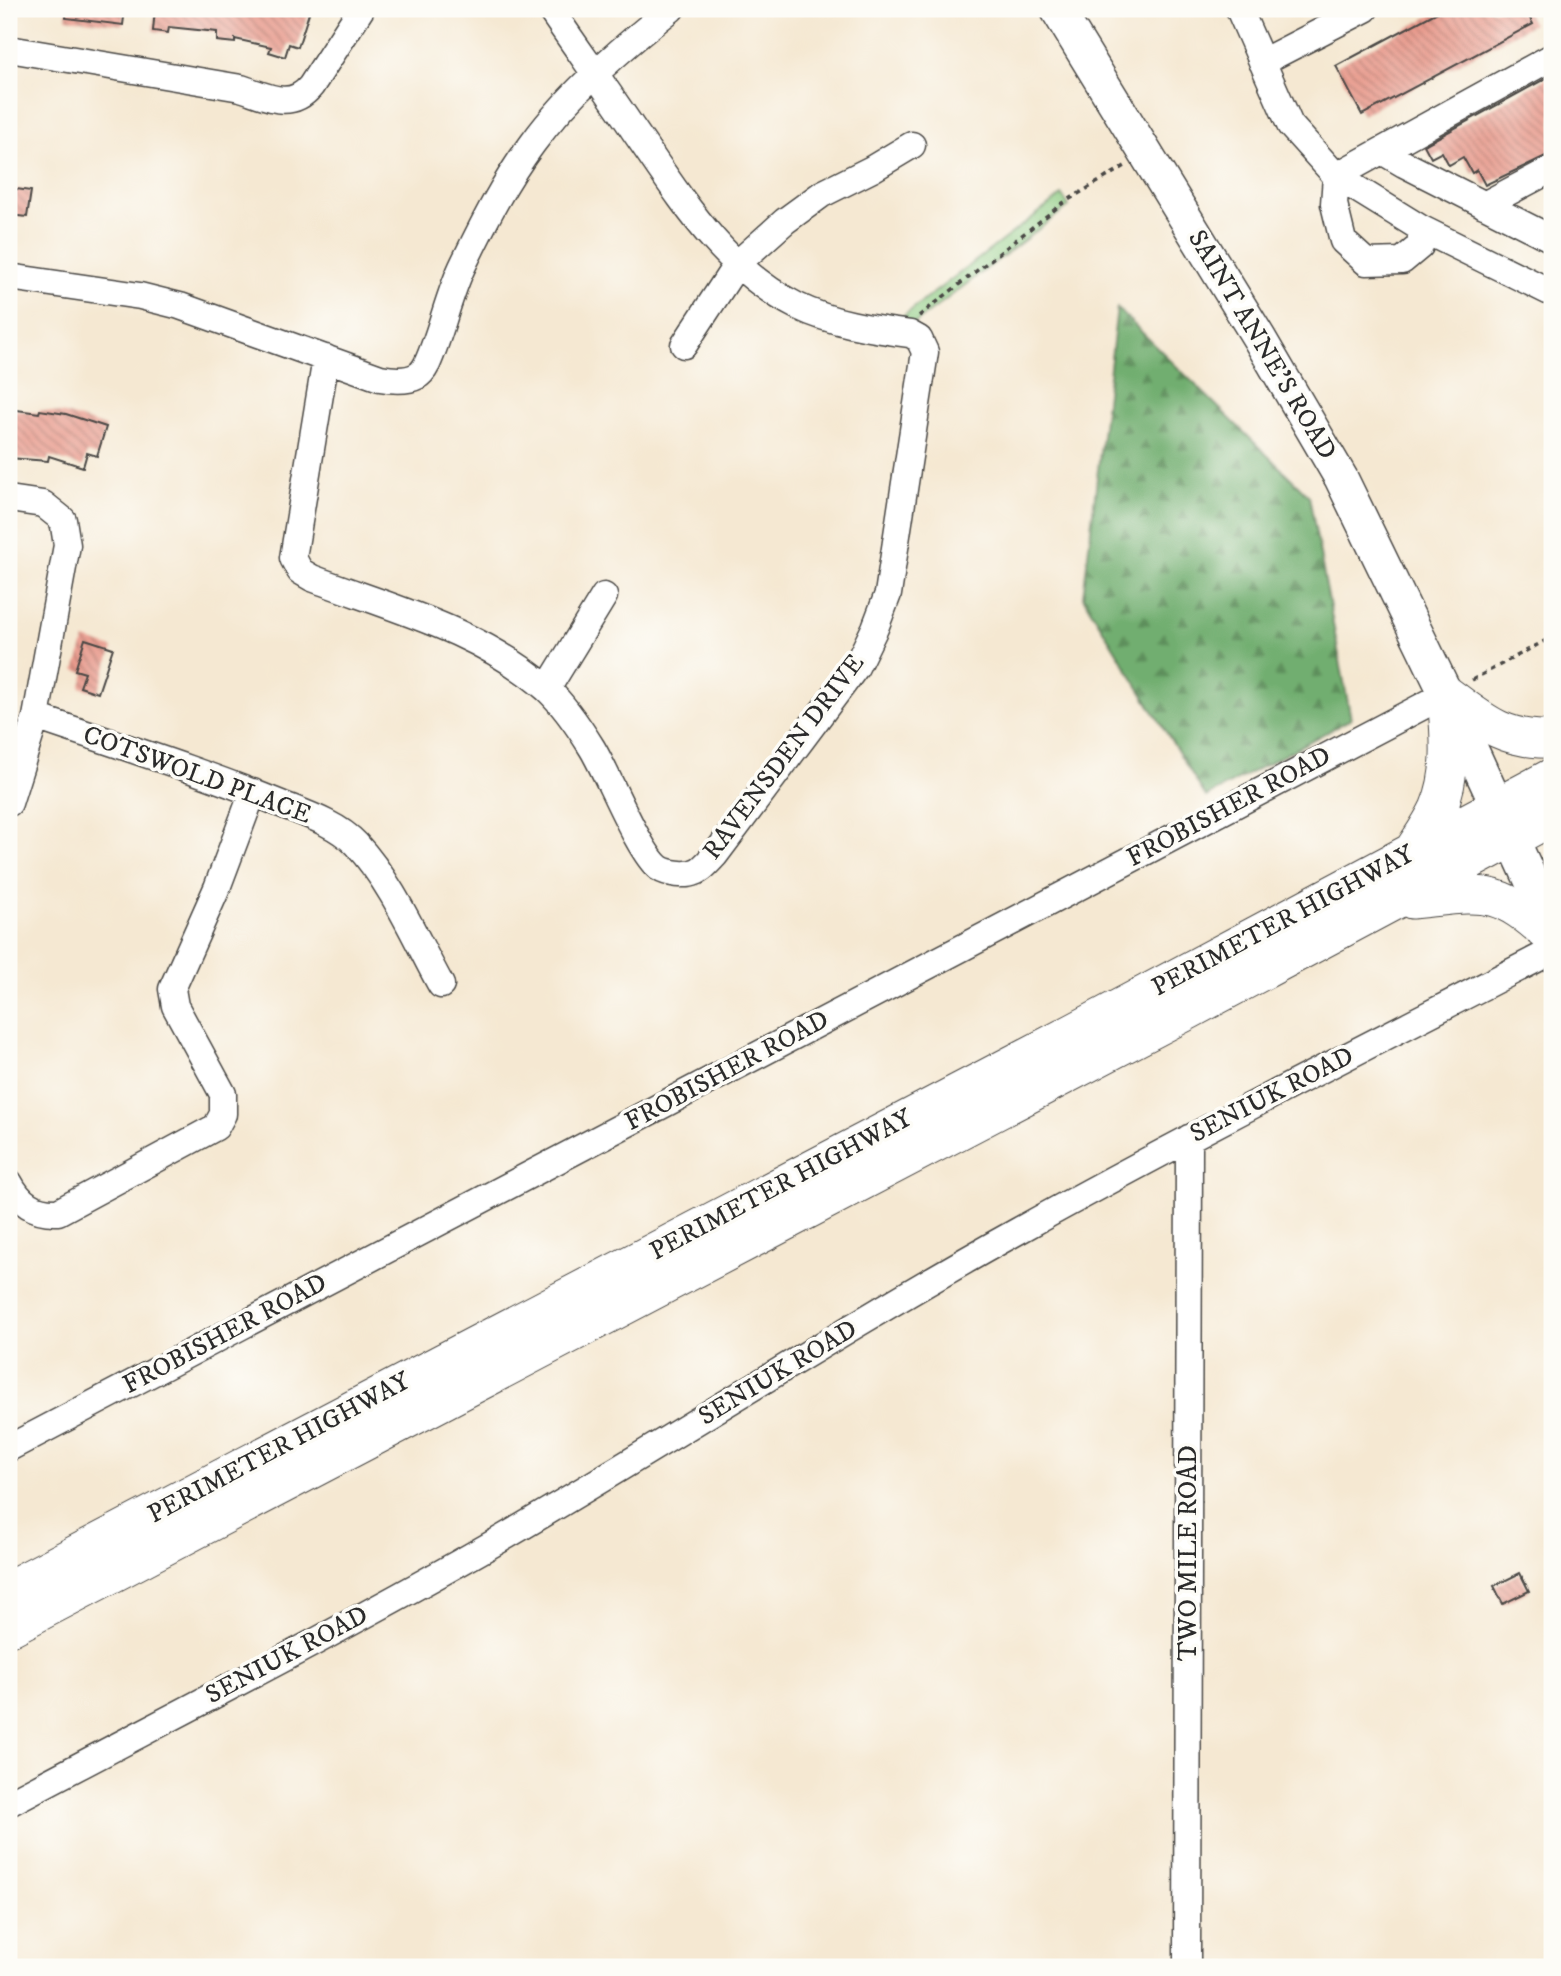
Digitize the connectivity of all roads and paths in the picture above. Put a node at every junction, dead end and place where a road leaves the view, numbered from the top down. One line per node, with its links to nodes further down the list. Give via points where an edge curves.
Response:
1 (361, 9): 7 (street, via 304,96 292,100)
2 (550, 9): 10 (street, RAVENSDEN DRIVE)
3 (671, 9): 10 (street)
4 (1057, 9): 13 (main road, SAINT ANNE'S ROAD)
5 (1239, 9): 9 (street)
6 (1365, 9): 9 (street)
7 (9, 49)
8 (1552, 57): 12 (street)
9 (1262, 62): 15 (street, via 1290,125)
10 (596, 75): 19 (street, RAVENSDEN DRIVE, via 690,213); 24 (street, via 553,119 514,171 461,269 426,366 418,375 380,378)
11 (912, 145): 19 (street, via 822,194)
12 (1382, 151): 15 (street); 16 (street)
13 (1146, 153): 22 (path, via 1063,204); 29 (main road, SAINT ANNE'S ROAD, via 1333,463)
14 (1552, 169): 16 (street)
15 (1336, 176): 17 (street); 17 (street, via 1334,204 1343,241 1366,262 1402,261 1420,246)
16 (1484, 205): 18 (street)
17 (1422, 229): 21 (street)
18 (1552, 239)
19 (737, 264): 22 (street, RAVENSDEN DRIVE, via 795,305 827,319); 23 (street)
20 (9, 276): 24 (street, via 180,306)
21 (1552, 293)
22 (898, 332): 28 (street, RAVENSDEN DRIVE, via 919,339 925,352 884,605 856,667 715,855 697,872 678,874 660,869 647,853 594,751)
23 (684, 345)
24 (326, 358): 28 (street, RAVENSDEN DRIVE, via 293,558 300,571 444,626 491,649)
25 (9, 499): 30 (street, via 43,504 63,520 67,545)
26 (604, 596): 28 (street)
27 (1552, 637): 29 (path)
28 (547, 689)
29 (1446, 694): 31 (highway, via 1504,733); 36 (main road, SAINT ANNE'S ROAD); 37 (highway, via 1450,745 1445,784 1438,809); 45 (street, FROBISHER ROAD)
30 (36, 716): 33 (street, COTSWOLD PLACE); 34 (street)
31 (1552, 739)
32 (1552, 777): 36 (highway, PERIMETER HIGHWAY)
33 (253, 792): 42 (street, COTSWOLD PLACE, via 331,826 354,842 390,890); 44 (street, via 172,989 175,1006 223,1094 223,1114 216,1127 58,1212 29,1207)
34 (9, 803)
35 (1552, 817): 36 (highway, PERIMETER HIGHWAY)
36 (1505, 822): 37 (highway, PERIMETER HIGHWAY); 38 (highway, PERIMETER HIGHWAY); 39 (main road, SAINT ANNE'S ROAD)
37 (1412, 853): 46 (highway, PERIMETER HIGHWAY)
38 (1393, 901): 40 (highway, via 1486,895 1527,914); 47 (highway, PERIMETER HIGHWAY)
39 (1552, 926)
40 (1552, 937)
41 (1552, 951): 43 (street, SENIUK ROAD)
42 (441, 985)
43 (1189, 1138): 48 (street, SENIUK ROAD, via 1014,1233 498,1540); 49 (street, TWO MILE ROAD)
44 (9, 1182)
45 (9, 1448)
46 (9, 1589)
47 (9, 1628)
48 (9, 1803)
49 (1187, 1967)

